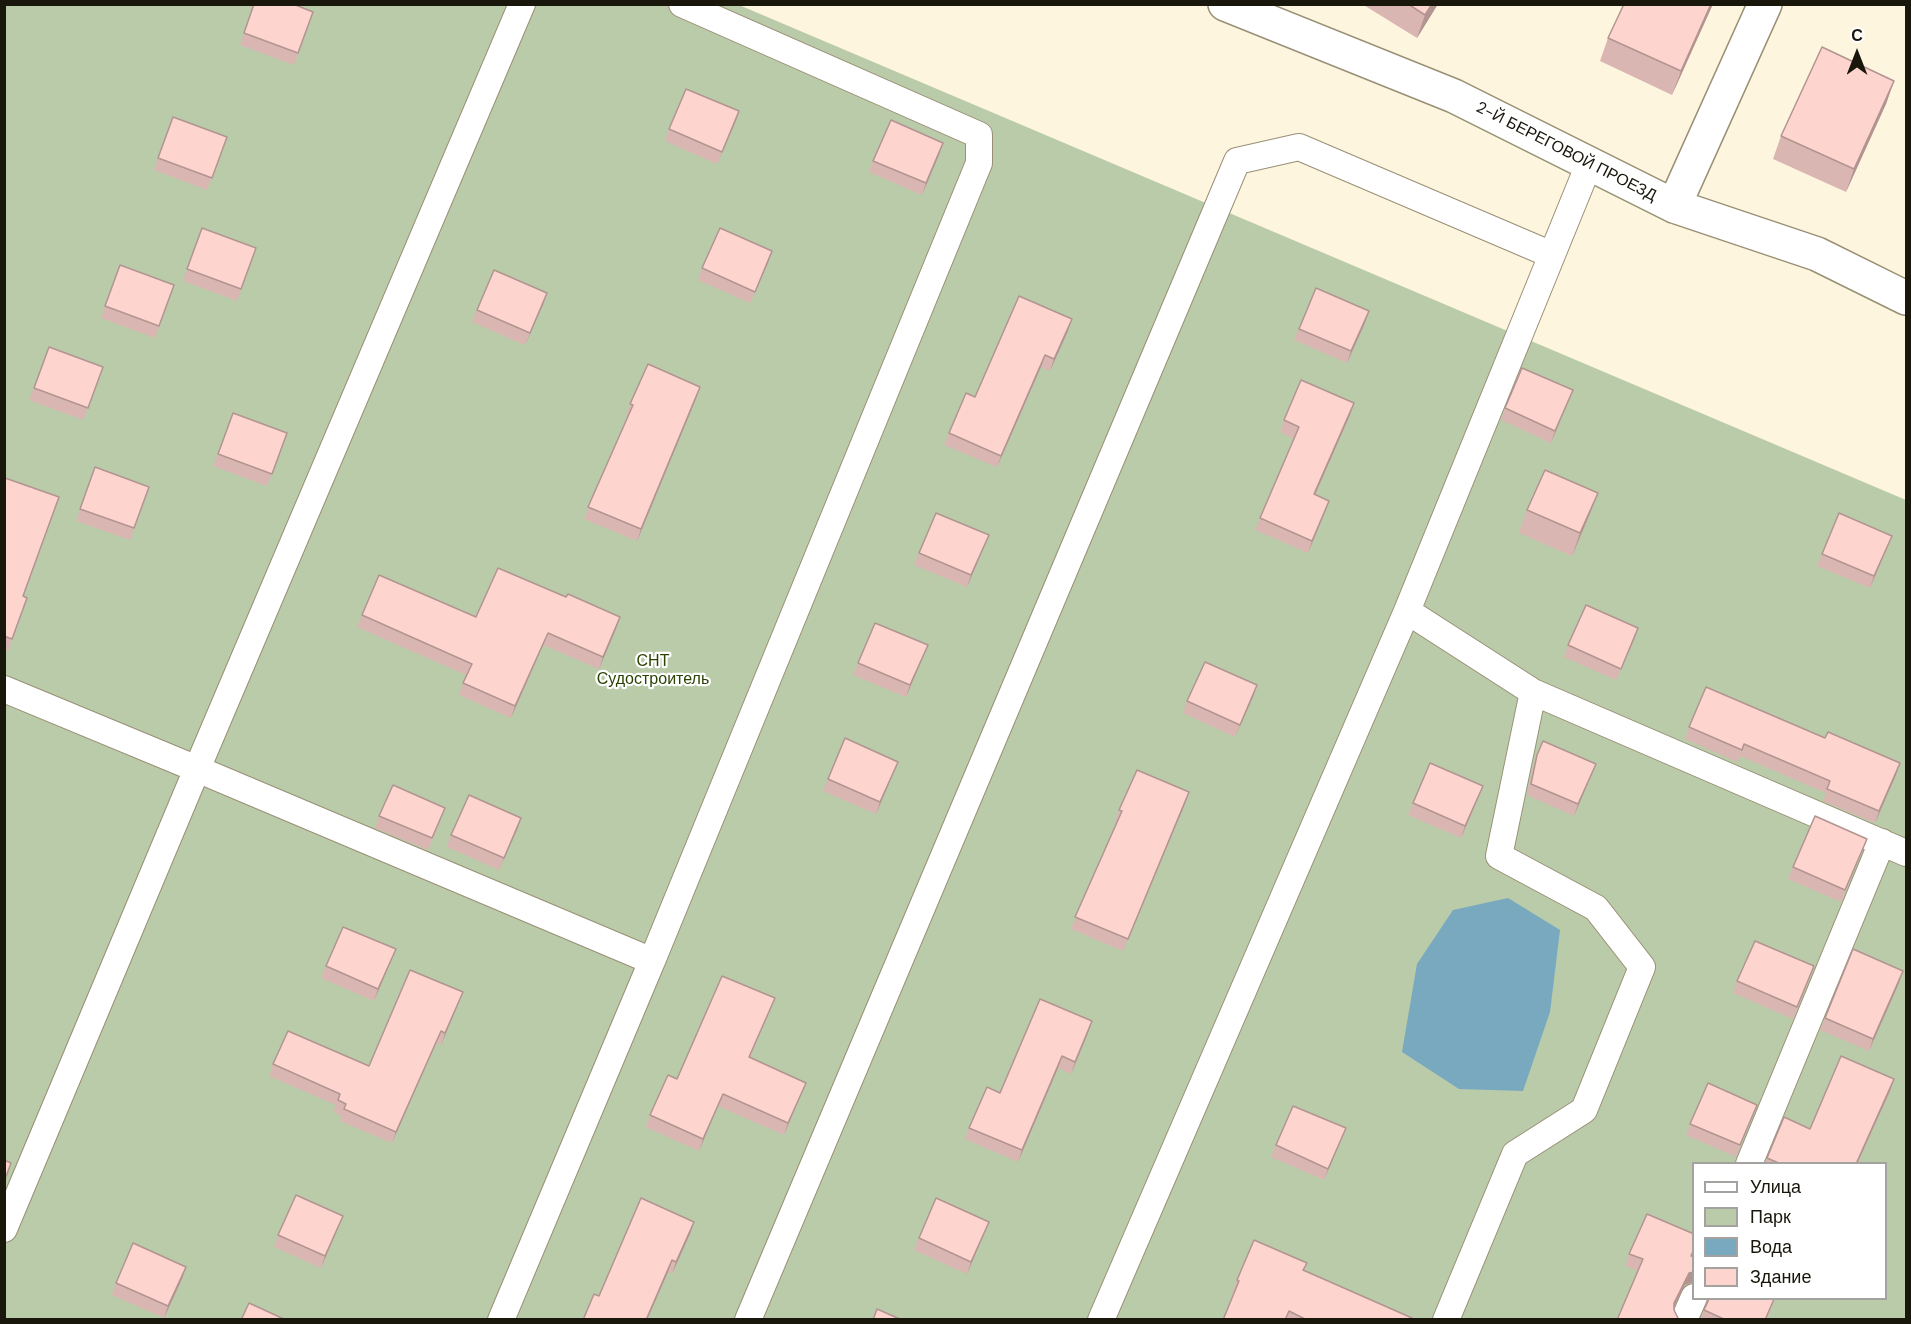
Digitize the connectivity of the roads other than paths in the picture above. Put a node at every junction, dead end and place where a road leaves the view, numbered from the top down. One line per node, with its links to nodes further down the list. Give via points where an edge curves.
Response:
1 (522, 4): 12 (lane)
2 (682, 4): 15 (lane, via 980,135 980,163)
3 (1225, 4): 5 (street, 2-Й БЕРЕГОВОЙ ПРОЕЗД, via 1454,96)
4 (1765, 4): 6 (street)
5 (1589, 164): 6 (street, 2-Й БЕРЕГОВОЙ ПРОЕЗД); 7 (lane)
6 (1674, 206): 8 (street, 2-Й БЕРЕГОВОЙ ПРОЕЗД, via 1817,254)
7 (1552, 255): 9 (lane); 20 (lane, via 1299,147 1237,161)
8 (1906, 298)
9 (1407, 611): 11 (lane); 21 (lane)
10 (4, 689): 12 (lane)
11 (1533, 692): 13 (lane); 22 (lane, via 1499,856 1596,908 1642,968 1584,1110 1515,1154)
12 (197, 769): 15 (lane); 17 (lane)
13 (1882, 842): 14 (lane); 16 (lane)
14 (1906, 853)
15 (652, 961): 19 (lane)
16 (1750, 1162)
17 (4, 1229)
18 (1693, 1300): 23 (lane)
19 (501, 1320)
20 (748, 1320)
21 (1101, 1320)
22 (1446, 1320)
23 (1684, 1320)

